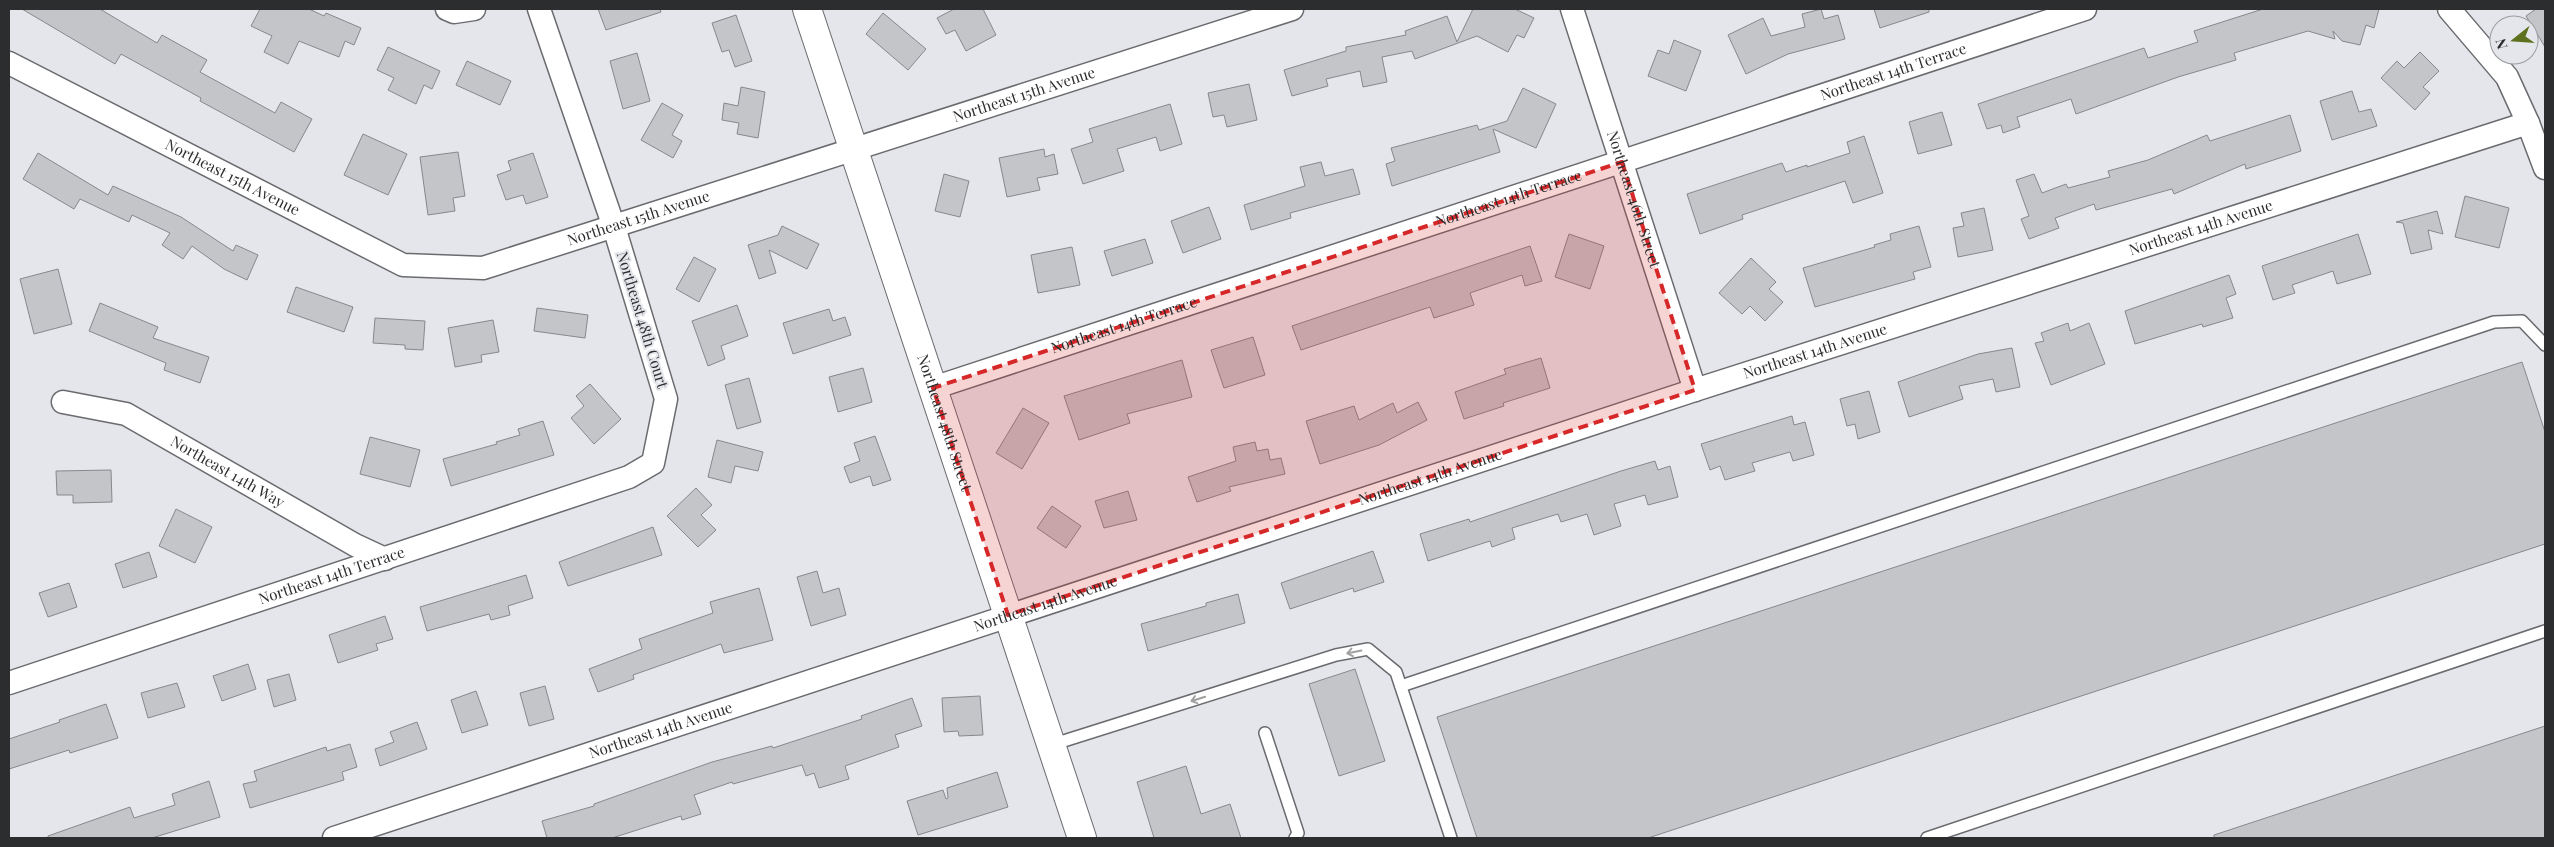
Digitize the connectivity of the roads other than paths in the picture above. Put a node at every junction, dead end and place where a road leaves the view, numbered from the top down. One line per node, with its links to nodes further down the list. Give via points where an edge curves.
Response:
1 (447, 9): 2 (street, via 454,12)
2 (474, 9)
3 (539, 9): 14 (street, Northeast 48th Court)
4 (807, 9): 11 (street, Northeast 48th Street)
5 (1292, 9): 11 (street, Northeast 15th Avenue)
6 (1572, 9): 12 (street, Northeast 46th Street)
7 (2085, 9): 12 (street, Northeast 14th Terrace)
8 (2449, 9): 10 (street, via 2507,77)
9 (9, 63): 14 (street, Northeast 15th Avenue, via 403,265 483,268)
10 (2528, 123): 13 (street); 17 (street, Northeast 14th Avenue)
11 (854, 150): 14 (street, Northeast 15th Avenue); 16 (street, Northeast 48th Street)
12 (1622, 162): 16 (street, Northeast 14th Terrace); 17 (street, Northeast 46th Street)
13 (2545, 168)
14 (614, 227): 19 (street, Northeast 48th Court, via 666,399)
15 (2545, 346): 24 (lane, via 2522,321 2494,322)
16 (933, 388): 21 (street, Northeast 48th Street)
17 (1695, 390): 21 (street, Northeast 14th Avenue)
18 (64, 402): 20 (street, Northeast 14th Way, via 126,414)
19 (653, 463): 20 (street, Northeast 14th Terrace, via 629,477)
20 (385, 559): 23 (street, Northeast 14th Terrace)
21 (1008, 615): 26 (street, Northeast 48th Street); 27 (street, Northeast 14th Avenue)
22 (2545, 631): 31 (lane)
23 (9, 683)
24 (1401, 686): 26 (lane, one-way to 26, via 1396,672 1368,649 1336,655); 30 (lane)
25 (1265, 732): 29 (lane, via 1298,833)
26 (1051, 746): 28 (street, Northeast 48th Street)
27 (334, 838)
28 (1082, 838)
29 (1295, 838)
30 (1450, 838)
31 (1927, 838)

